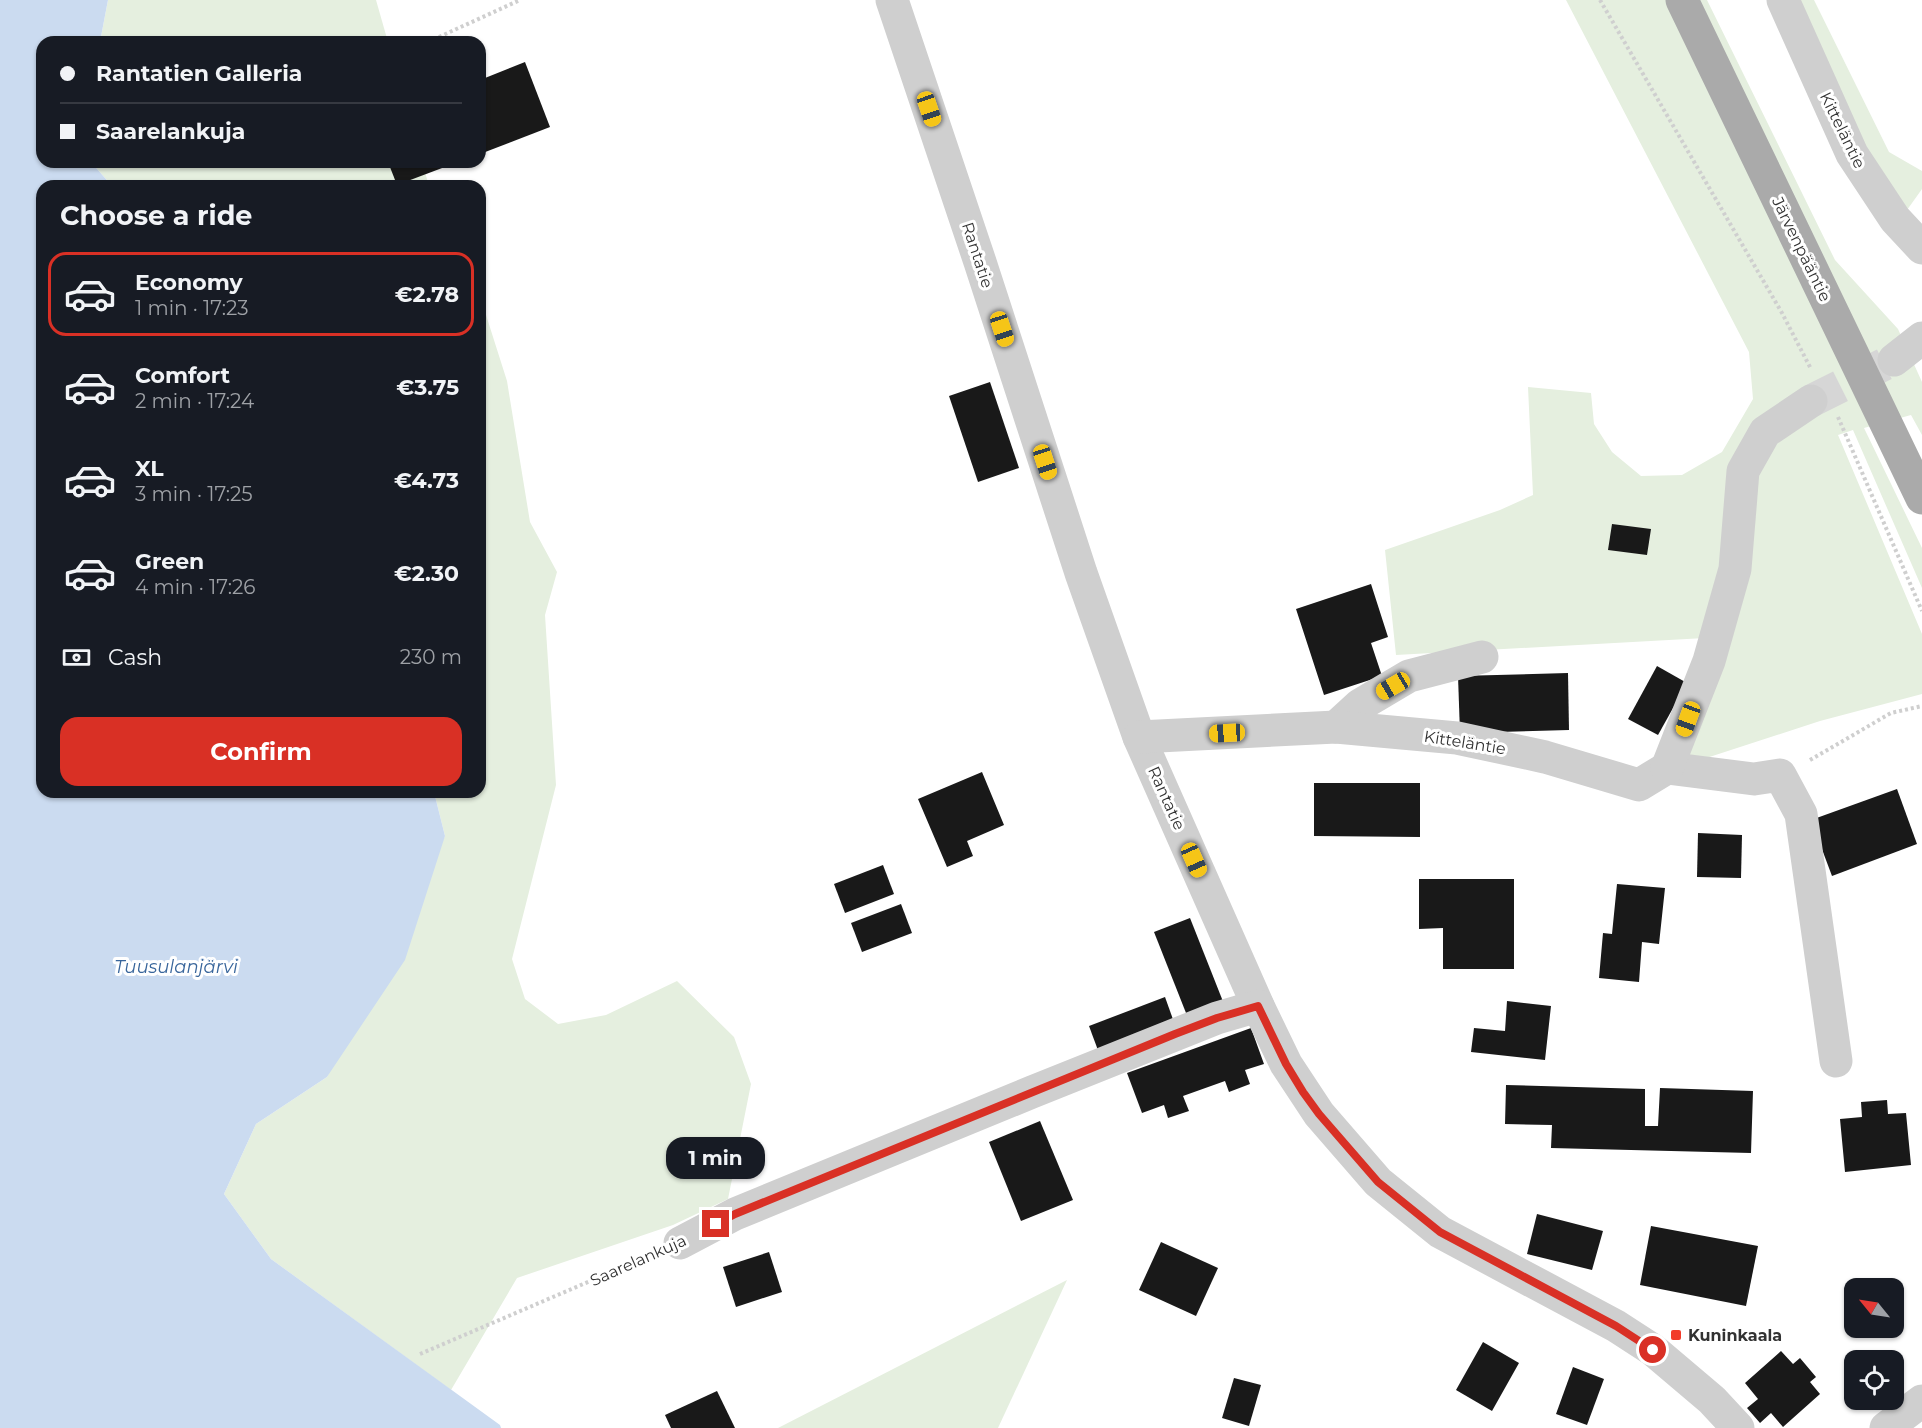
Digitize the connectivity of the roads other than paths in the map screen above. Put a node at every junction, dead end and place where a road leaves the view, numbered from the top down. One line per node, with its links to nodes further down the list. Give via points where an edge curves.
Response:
1 (892, 0): 11 (street, Rantatie, via 1081,573)
2 (1682, 0): 8 (main road, Järvenpääntie)
3 (1783, 0): 4 (street, Kitteläntie, via 1852,154 1895,219)
4 (1922, 248)
5 (1922, 338): 6 (street)
6 (1894, 360)
7 (1819, 393): 12 (street, via 1765,432 1743,471 1735,569 1709,661)
8 (1922, 498)
9 (1482, 657): 10 (street, via 1409,676 1360,705)
10 (1336, 727): 11 (street, Kitteläntie); 12 (street, Kitteläntie, via 1457,738 1545,757 1639,785)
11 (1140, 737): 13 (street, Rantatie)
12 (1667, 768): 14 (street, via 1754,779 1780,776 1801,814)
13 (1258, 1006): 15 (street, Saarelankuja, via 1217,1018 1048,1085 735,1214); 17 (street, Rantatie, via 1303,1092 1378,1182 1440,1232 1616,1326 1653,1350 1712,1400)
14 (1836, 1060)
15 (680, 1243)
16 (1922, 1401): 18 (street)
17 (1738, 1428)
18 (1886, 1428)

